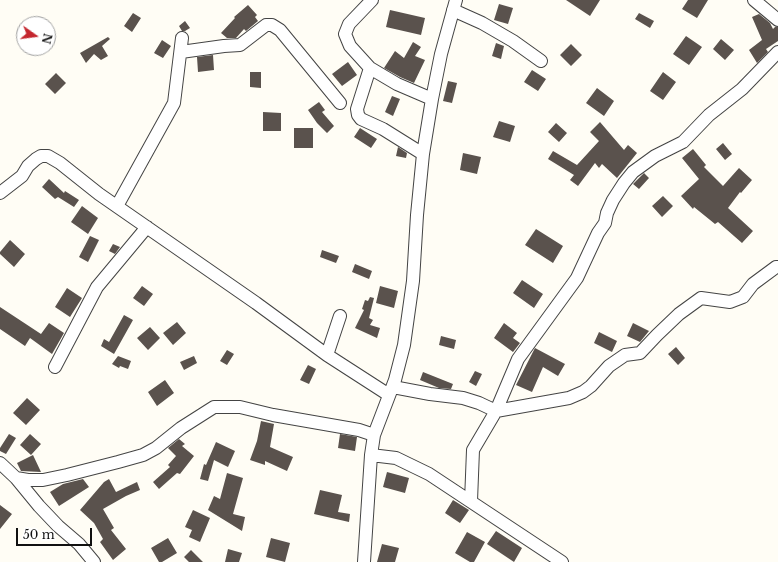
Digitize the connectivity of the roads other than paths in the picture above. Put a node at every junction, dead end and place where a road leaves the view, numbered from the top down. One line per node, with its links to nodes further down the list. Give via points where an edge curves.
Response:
1 (372, 0): 9 (street, via 349,24 345,34 350,46)
2 (754, 0): 4 (street)
3 (454, 5): 8 (street); 10 (street)
4 (778, 20)
5 (182, 38): 6 (street)
6 (181, 52): 11 (street, via 240,45 266,25 272,25 280,30); 14 (street, via 174,104)
7 (778, 52): 21 (street, via 742,88 709,114 683,142 655,156 633,172 624,183 613,200 605,223 577,278 518,359)
8 (542, 61)
9 (370, 68): 10 (street, via 397,84); 12 (street, via 357,109 358,115)
10 (432, 99): 12 (street)
11 (340, 103)
12 (423, 154): 20 (street, via 413,280 404,345)
13 (0, 193): 14 (street, via 22,176 36,159 48,156)
14 (117, 206): 15 (street)
15 (147, 227): 18 (street); 19 (street, via 97,287)
16 (778, 267): 21 (street, via 753,284 743,297 730,302 701,298 679,314 640,352 625,355 609,366 583,392 569,398)
17 (340, 316): 18 (street)
18 (327, 355): 20 (street)
19 (55, 367)
20 (391, 391): 21 (street, via 463,398); 22 (street)
21 (496, 411): 26 (street, via 473,450)
22 (374, 435): 23 (street); 25 (street, via 240,408 214,406 143,455 43,480)
23 (370, 455): 26 (street, via 396,458 430,474); 28 (street)
24 (2, 471): 25 (street)
25 (16, 478): 27 (street, via 39,506)
26 (471, 501): 29 (street)
27 (94, 562)
28 (364, 562)
29 (562, 562)

